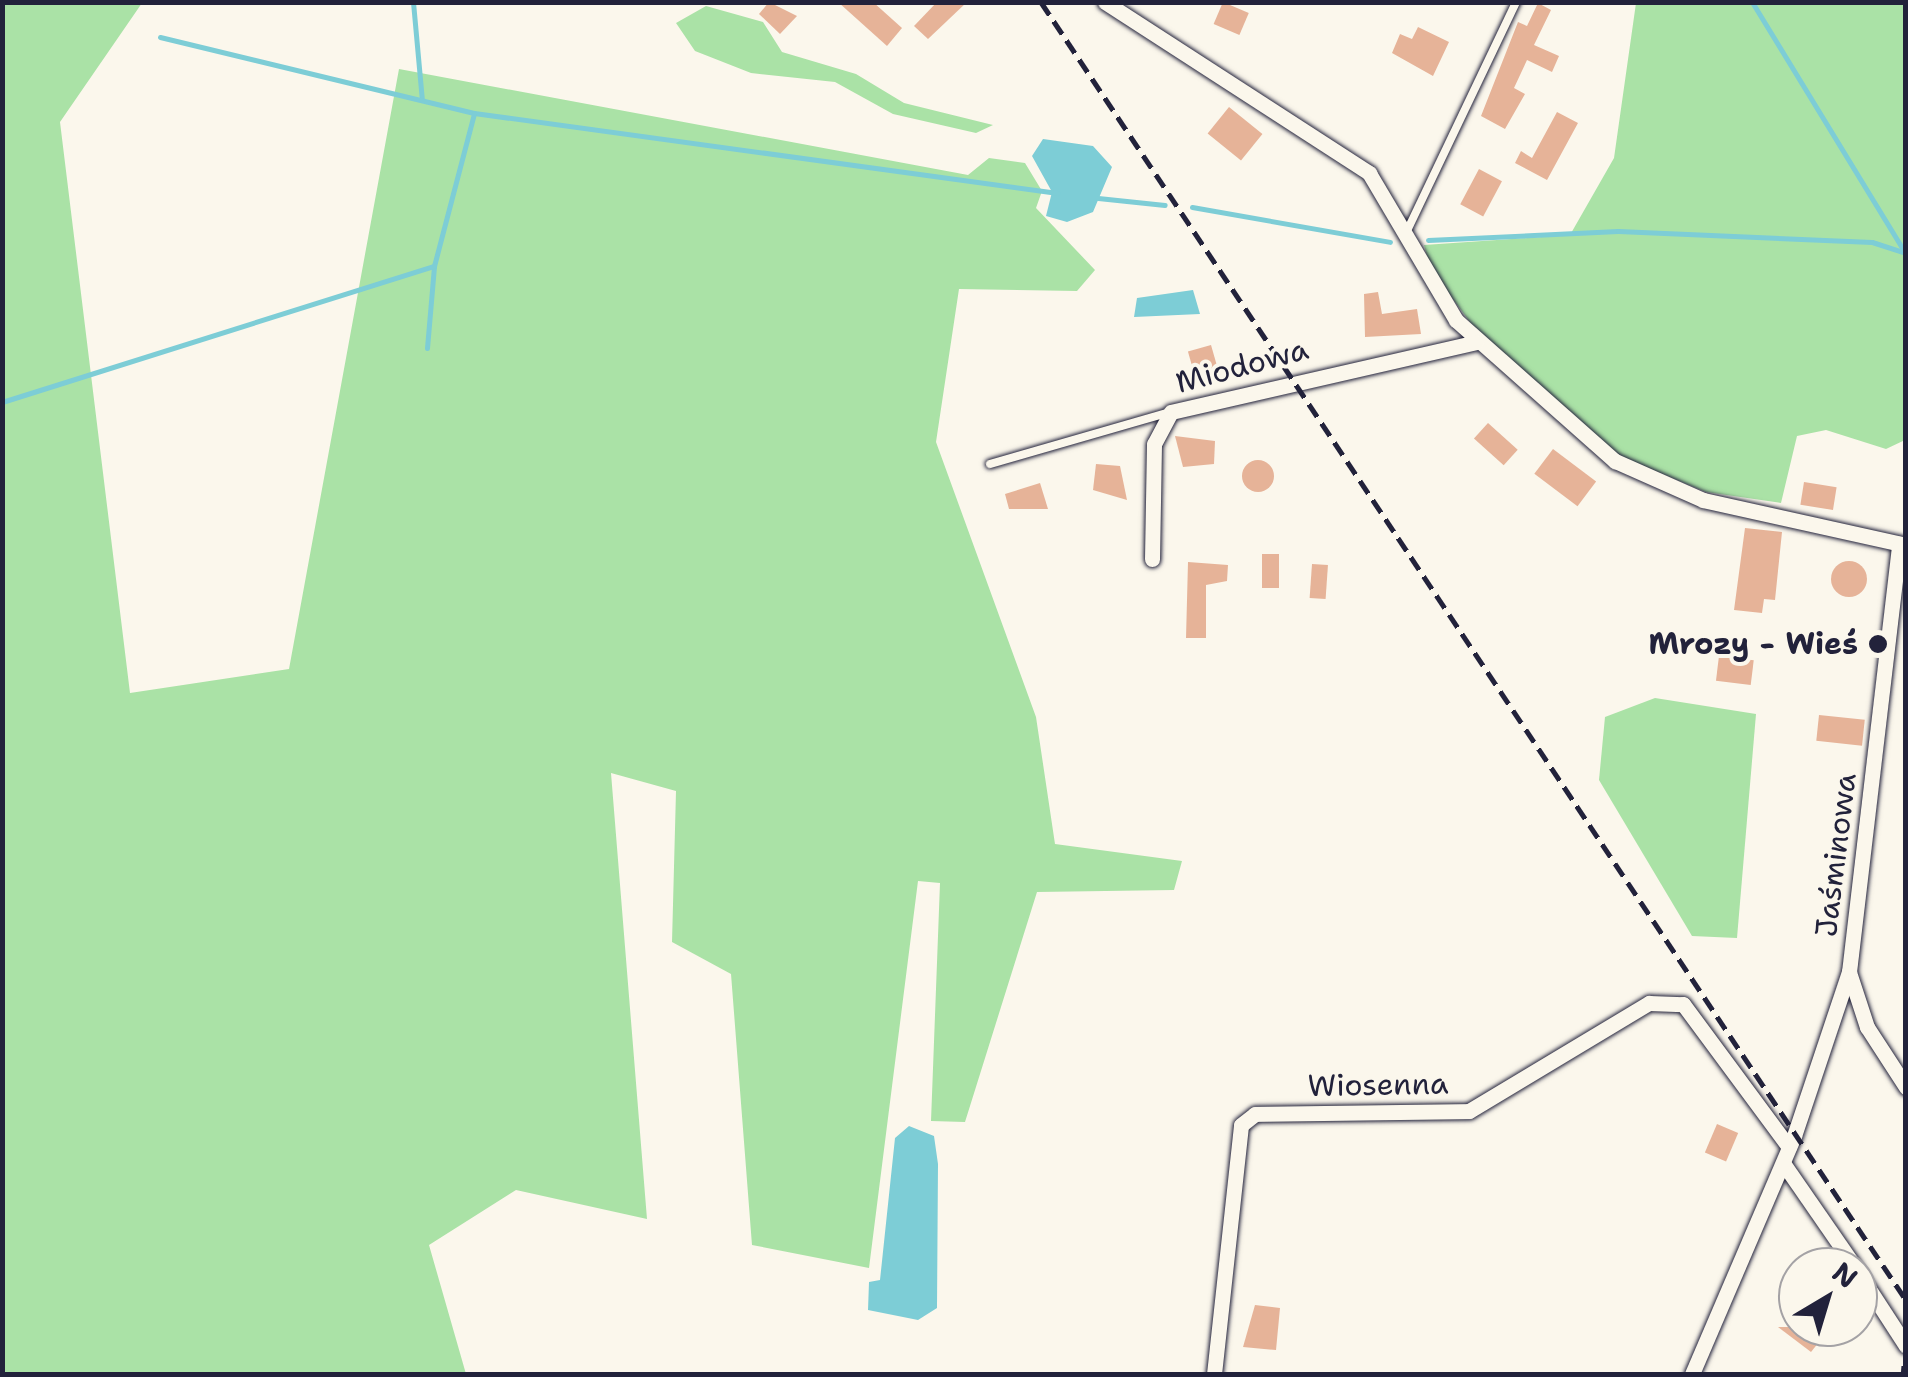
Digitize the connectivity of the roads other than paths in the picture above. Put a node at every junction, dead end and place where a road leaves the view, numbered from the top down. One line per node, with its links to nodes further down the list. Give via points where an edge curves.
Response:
1 (1104, 2): 3 (street, via 1348,156)
2 (1516, 2): 3 (lane)
3 (1406, 233): 4 (street, via 1422,274)
4 (1476, 342): 5 (street, Miodowa); 7 (street, via 1644,478)
5 (1171, 412): 6 (lane); 8 (street, Miodowa, via 1154,444)
6 (990, 464)
7 (1902, 544): 9 (street, Jaśminowa)
8 (1152, 559)
9 (1848, 972): 10 (street, via 1867,1027); 11 (street, Jaśminowa)
10 (1906, 1087)
11 (1790, 1146): 12 (street, Jaśminowa); 16 (street, Wiosenna, via 1683,1004 1649,1003 1469,1111 1255,1114 1242,1125)
12 (1783, 1163): 13 (street); 17 (street, Jaśminowa)
13 (1840, 1247)
14 (1878, 1303): 15 (street)
15 (1906, 1346)
16 (1214, 1374)
17 (1692, 1374)

